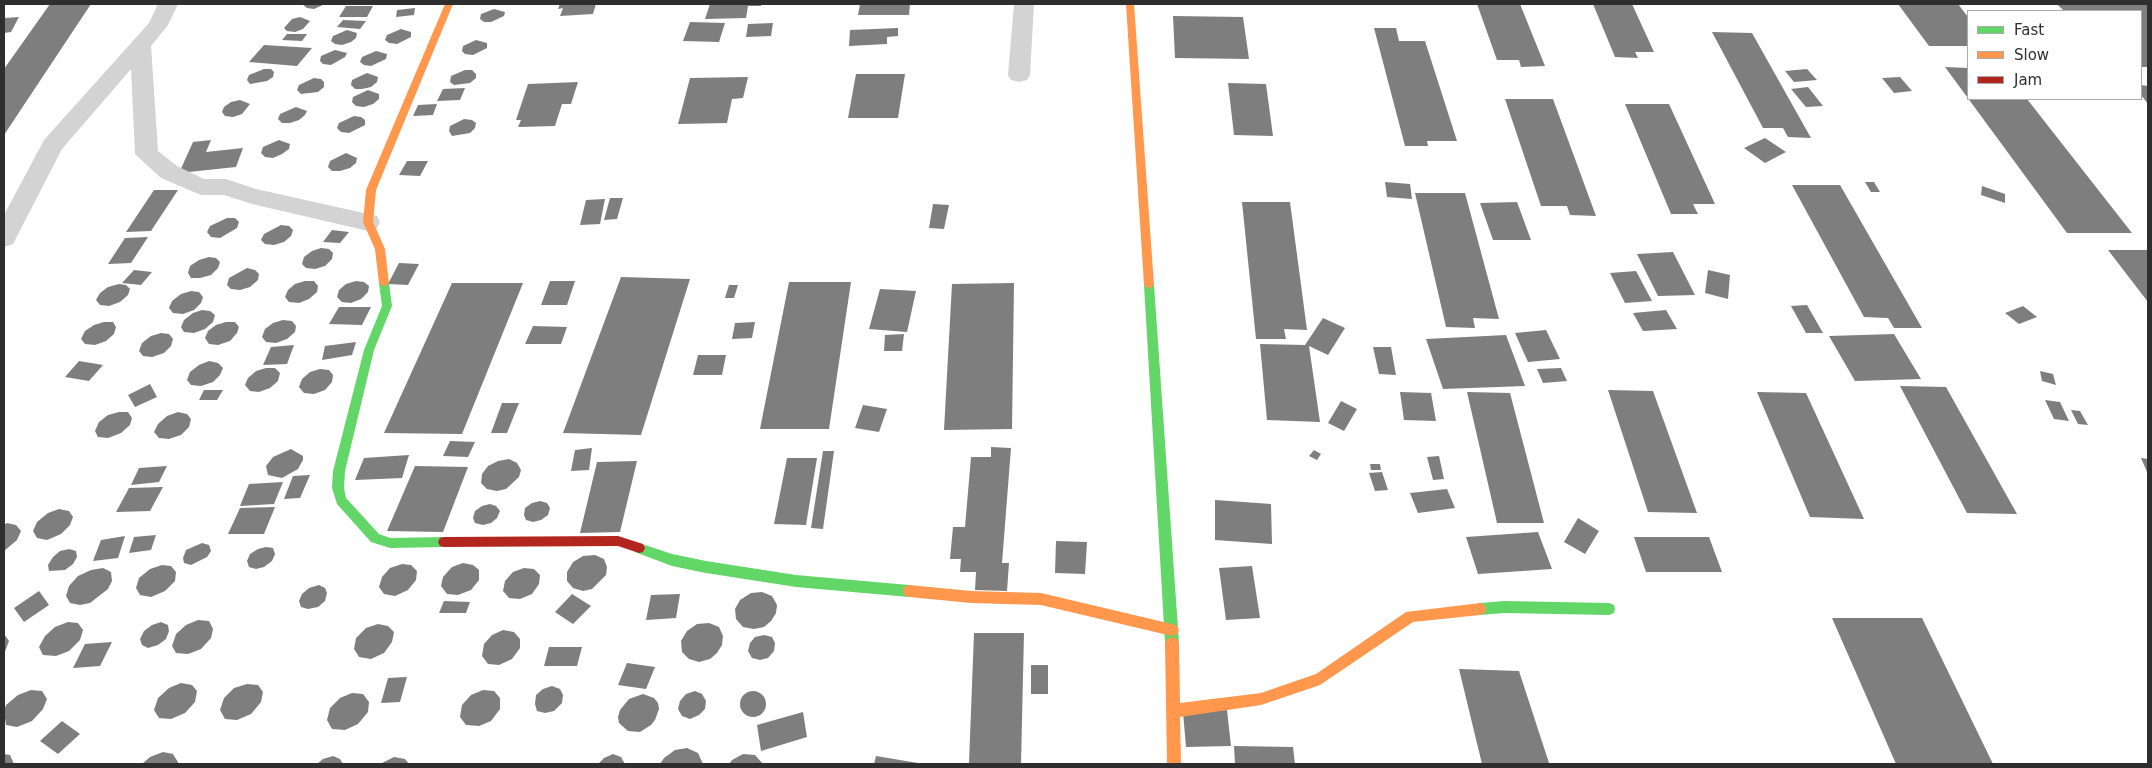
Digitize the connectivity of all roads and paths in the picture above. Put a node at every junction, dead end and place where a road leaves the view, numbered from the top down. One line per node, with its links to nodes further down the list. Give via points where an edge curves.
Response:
1 (168, 4): 5 (street, via 158,25)
2 (449, 4): 7 (street, via 371,190)
3 (1024, 4): 6 (street)
4 (1130, 4): 10 (street)
5 (140, 46): 7 (street, via 146,154 169,172 200,187 226,187 268,200); 8 (street, via 52,145)
6 (1019, 75)
7 (368, 222): 10 (street, via 380,249 387,306 369,350 339,471 338,488 341,500 375,538 404,544 618,541 672,560 706,567 796,581 971,597 1041,599)
8 (4, 238)
9 (1609, 609): 11 (street, via 1504,607 1411,616 1320,679 1262,699)
10 (1172, 630): 11 (street)
11 (1173, 711): 12 (street)
12 (1174, 764)

